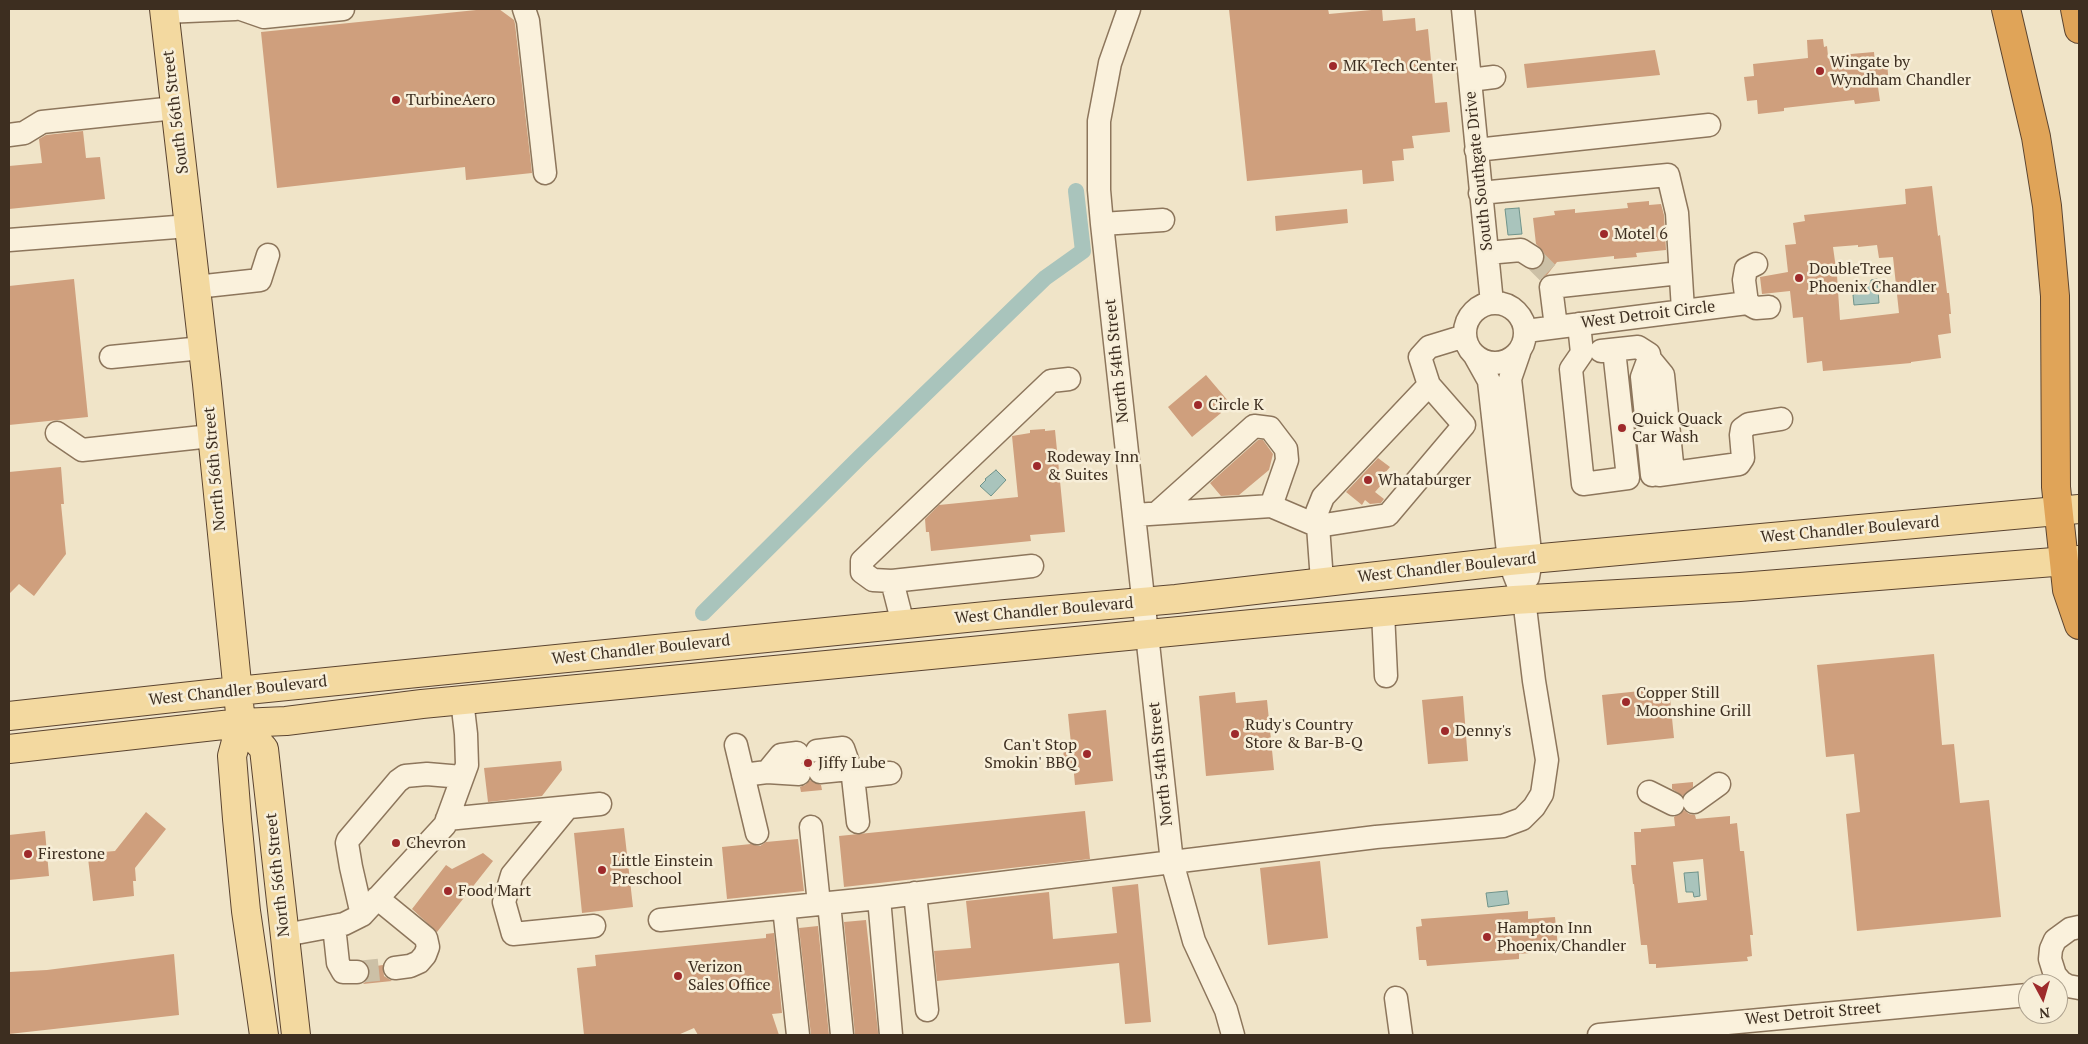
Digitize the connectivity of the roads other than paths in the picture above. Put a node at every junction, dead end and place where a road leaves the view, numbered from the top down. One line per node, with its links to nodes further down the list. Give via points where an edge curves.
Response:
1 (220, 9): 2 (street); 10 (street)
2 (235, 9)
3 (241, 9): 4 (street, via 264,17)
4 (343, 9)
5 (524, 9): 18 (street)
6 (1129, 9): 22 (street, North 54th Street, via 1110,63 1099,121)
7 (1463, 9): 13 (street, South Southgate Drive)
8 (2006, 9): 52 (highway, via 2036,137 2051,238 2055,296 2056,487)
9 (2075, 9): 11 (highway)
10 (164, 10): 14 (main road, South 56th Street)
11 (2079, 29)
12 (1494, 77): 13 (street)
13 (1470, 80): 17 (street, South Southgate Drive)
14 (175, 108): 16 (street, via 42,122 24,133); 21 (main road, South 56th Street)
15 (1709, 125): 17 (street)
16 (9, 135)
17 (1476, 150): 19 (street, South Southgate Drive)
18 (545, 173)
19 (1480, 193): 24 (street, South Southgate Drive); 28 (street, via 1668,175 1677,213)
20 (1163, 220): 22 (street)
21 (189, 221): 23 (street); 29 (main road, North 56th Street)
22 (1102, 224): 54 (street, North 54th Street)
23 (9, 240)
24 (1487, 253): 26 (street, via 1521,250); 30 (street, South Southgate Drive)
25 (268, 255): 29 (street, via 260,280)
26 (1532, 258)
27 (1756, 264): 31 (street, via 1746,269)
28 (1680, 274): 33 (street); 35 (street, via 1550,280)
29 (196, 287): 38 (main road, North 56th Street)
30 (1492, 303): 36 (street, via 1501,303 1515,310 1521,316); 37 (street, via 1468,319)
31 (1747, 303): 32 (street, West Detroit Circle, via 1756,308); 33 (street, West Detroit Circle)
32 (1770, 307)
33 (1683, 310): 34 (street, West Detroit Circle)
34 (1579, 324): 35 (street, West Detroit Circle); 41 (street)
35 (1556, 327): 36 (street, West Detroit Circle)
36 (1526, 331): 40 (street)
37 (1465, 336): 42 (street); 45 (street, via 1429,347 1420,357)
38 (202, 348): 43 (street); 48 (main road, North 56th Street)
39 (1614, 350): 41 (street); 49 (street, via 1638,347 1649,354 1663,375); 50 (street)
40 (1519, 353): 42 (street, via 1498,364); 56 (street, via 1510,379)
41 (1582, 353): 50 (street, via 1571,369 1583,484)
42 (1475, 356): 56 (street, via 1489,381)
43 (111, 357)
44 (1070, 379): 59 (street, via 1051,381 862,560 862,572 873,580)
45 (1428, 385): 55 (street, via 1324,497 1317,512); 55 (street, via 1464,425 1388,515)
46 (1781, 418): 49 (street, via 1750,424 1742,429 1743,453 1739,464)
47 (57, 433): 48 (street, via 82,450)
48 (211, 436): 70 (main road, North 56th Street)
49 (1662, 474): 50 (street)
50 (1628, 478)
51 (1271, 506): 53 (street); 53 (street, via 1286,460 1286,449 1270,428 1254,426); 55 (street)
52 (2069, 510): 56 (main road, West Chandler Boulevard); 57 (highway)
53 (1157, 513): 54 (street)
54 (1134, 515): 62 (street, North 54th Street)
55 (1318, 526): 60 (street)
56 (1520, 561): 60 (main road, West Chandler Boulevard); 61 (street)
57 (2071, 561): 61 (main road, West Chandler Boulevard, via 1740,587); 65 (highway, via 2067,590)
58 (1032, 566): 59 (street)
59 (892, 581): 64 (street)
60 (1322, 581): 62 (main road, West Chandler Boulevard)
61 (1524, 599): 63 (main road, West Chandler Boulevard); 88 (street, via 1547,760 1542,794 1522,819 1503,826 1376,837)
62 (1143, 602): 64 (main road, West Chandler Boulevard); 67 (street, North 54th Street)
63 (1383, 612): 67 (main road, West Chandler Boulevard); 69 (street)
64 (903, 624): 66 (main road, West Chandler Boulevard)
65 (2079, 625)
66 (819, 632): 68 (main road, via 788,654 740,659); 70 (main road, West Chandler Boulevard)
67 (1147, 634): 68 (main road, West Chandler Boulevard); 88 (street, North 54th Street)
68 (720, 676): 71 (main road, West Chandler Boulevard)
69 (1386, 676)
70 (237, 691): 72 (main road, West Chandler Boulevard); 73 (main road, North 56th Street)
71 (462, 700): 73 (main road, West Chandler Boulevard, via 286,721); 79 (street, via 467,766)
72 (9, 716)
73 (241, 723): 75 (main road, West Chandler Boulevard); 99 (main road, North 56th Street, via 264,749); 107 (main road, North 56th Street, via 232,756 246,911)
74 (736, 745): 78 (street)
75 (9, 749)
76 (850, 769): 77 (street); 78 (street, via 808,763); 85 (street)
77 (890, 773)
78 (743, 775): 87 (street)
79 (462, 778): 84 (street); 94 (street, via 427,774 404,776 348,840)
80 (1719, 784): 81 (street, via 1684,803)
81 (1649, 792)
82 (600, 804): 83 (street)
83 (567, 808): 84 (street); 97 (street, via 512,875 504,902 513,934)
84 (447, 819): 90 (street)
85 (858, 822)
86 (811, 827): 92 (street)
87 (757, 832)
88 (1172, 862): 89 (street); 112 (street, North 54th Street, via 1194,941 1226,1010)
89 (915, 893): 91 (street); 105 (street)
90 (377, 898): 94 (street); 100 (street, via 426,938 428,946 419,962)
91 (879, 898): 92 (street); 111 (street)
92 (824, 903): 93 (street); 110 (street)
93 (784, 908): 95 (street); 109 (street)
94 (362, 915): 96 (street)
95 (660, 920)
96 (334, 926): 99 (street); 101 (street, via 342,972)
97 (594, 926)
98 (2079, 927): 102 (street, via 2062,933 2055,940 2051,949 2051,967)
99 (285, 935): 108 (main road, North 56th Street)
100 (395, 968)
101 (357, 972)
102 (2056, 974)
103 (2018, 996): 106 (street, West Detroit Street)
104 (1396, 998): 113 (street)
105 (927, 1010)
106 (1783, 1026): 114 (street, West Detroit Street)
107 (264, 1035)
108 (296, 1035)
109 (798, 1035)
110 (842, 1035)
111 (891, 1035)
112 (1233, 1035)
113 (1401, 1035)
114 (1599, 1035)

